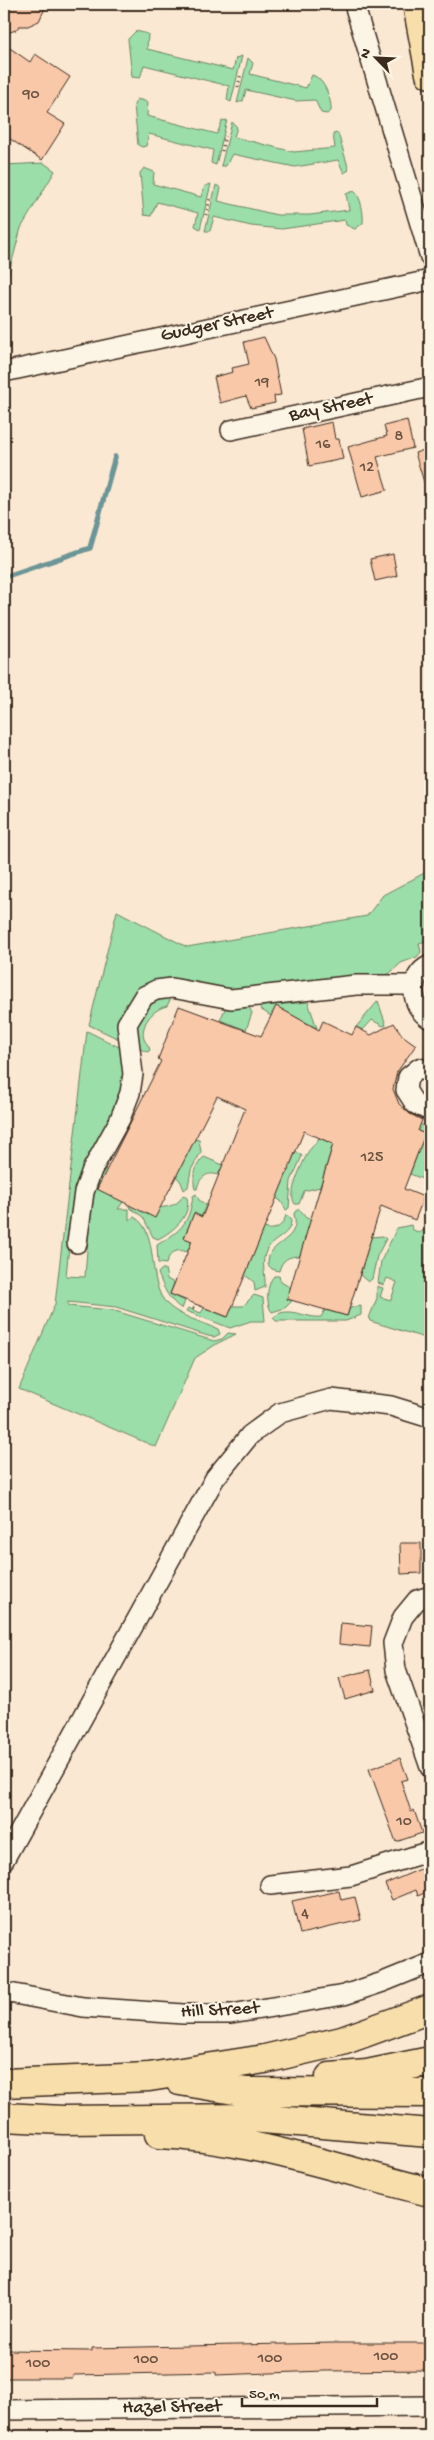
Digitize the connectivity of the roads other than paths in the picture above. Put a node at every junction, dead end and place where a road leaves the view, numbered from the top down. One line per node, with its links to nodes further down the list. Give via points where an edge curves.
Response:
1 (354, 4): 4 (street)
2 (417, 4): 3 (highway)
3 (430, 74)
4 (430, 257)
5 (430, 280): 6 (street, Gudger Street)
6 (4, 372)
7 (430, 387): 8 (street, Bay Street)
8 (232, 430)
9 (430, 965): 10 (street, via 418,975)
10 (414, 985): 11 (street, via 416,1004); 14 (street, via 356,985 231,999 172,988 144,996 127,1024 133,1074 130,1093 84,1192)
11 (430, 1019)
12 (430, 1073): 13 (street, via 419,1068 408,1077 406,1090 415,1104)
13 (430, 1111)
14 (77, 1243)
15 (430, 1418): 19 (street, via 391,1406 331,1399 280,1413 250,1436 215,1478)
16 (424, 1598): 17 (street, via 403,1617 393,1643 396,1670)
17 (430, 1767)
18 (430, 1852): 20 (street, via 351,1876)
19 (4, 1860)
20 (270, 1885)
21 (430, 1963): 22 (street, Hill Street, via 344,1994 231,2014 183,2014 83,2006)
22 (4, 1992)
23 (430, 2008): 25 (highway, via 332,2043 265,2059)
24 (430, 2061): 27 (highway, via 367,2074 248,2082)
25 (149, 2077): 26 (highway); 27 (highway)
26 (4, 2083)
27 (224, 2087): 28 (highway, via 246,2092)
28 (430, 2093)
29 (4, 2117): 30 (highway)
30 (63, 2120): 31 (highway, via 251,2118); 32 (highway, via 88,2131 170,2134 264,2149)
31 (430, 2133)
32 (430, 2192)
33 (430, 2406): 34 (street, Hazel Street)
34 (4, 2410)

